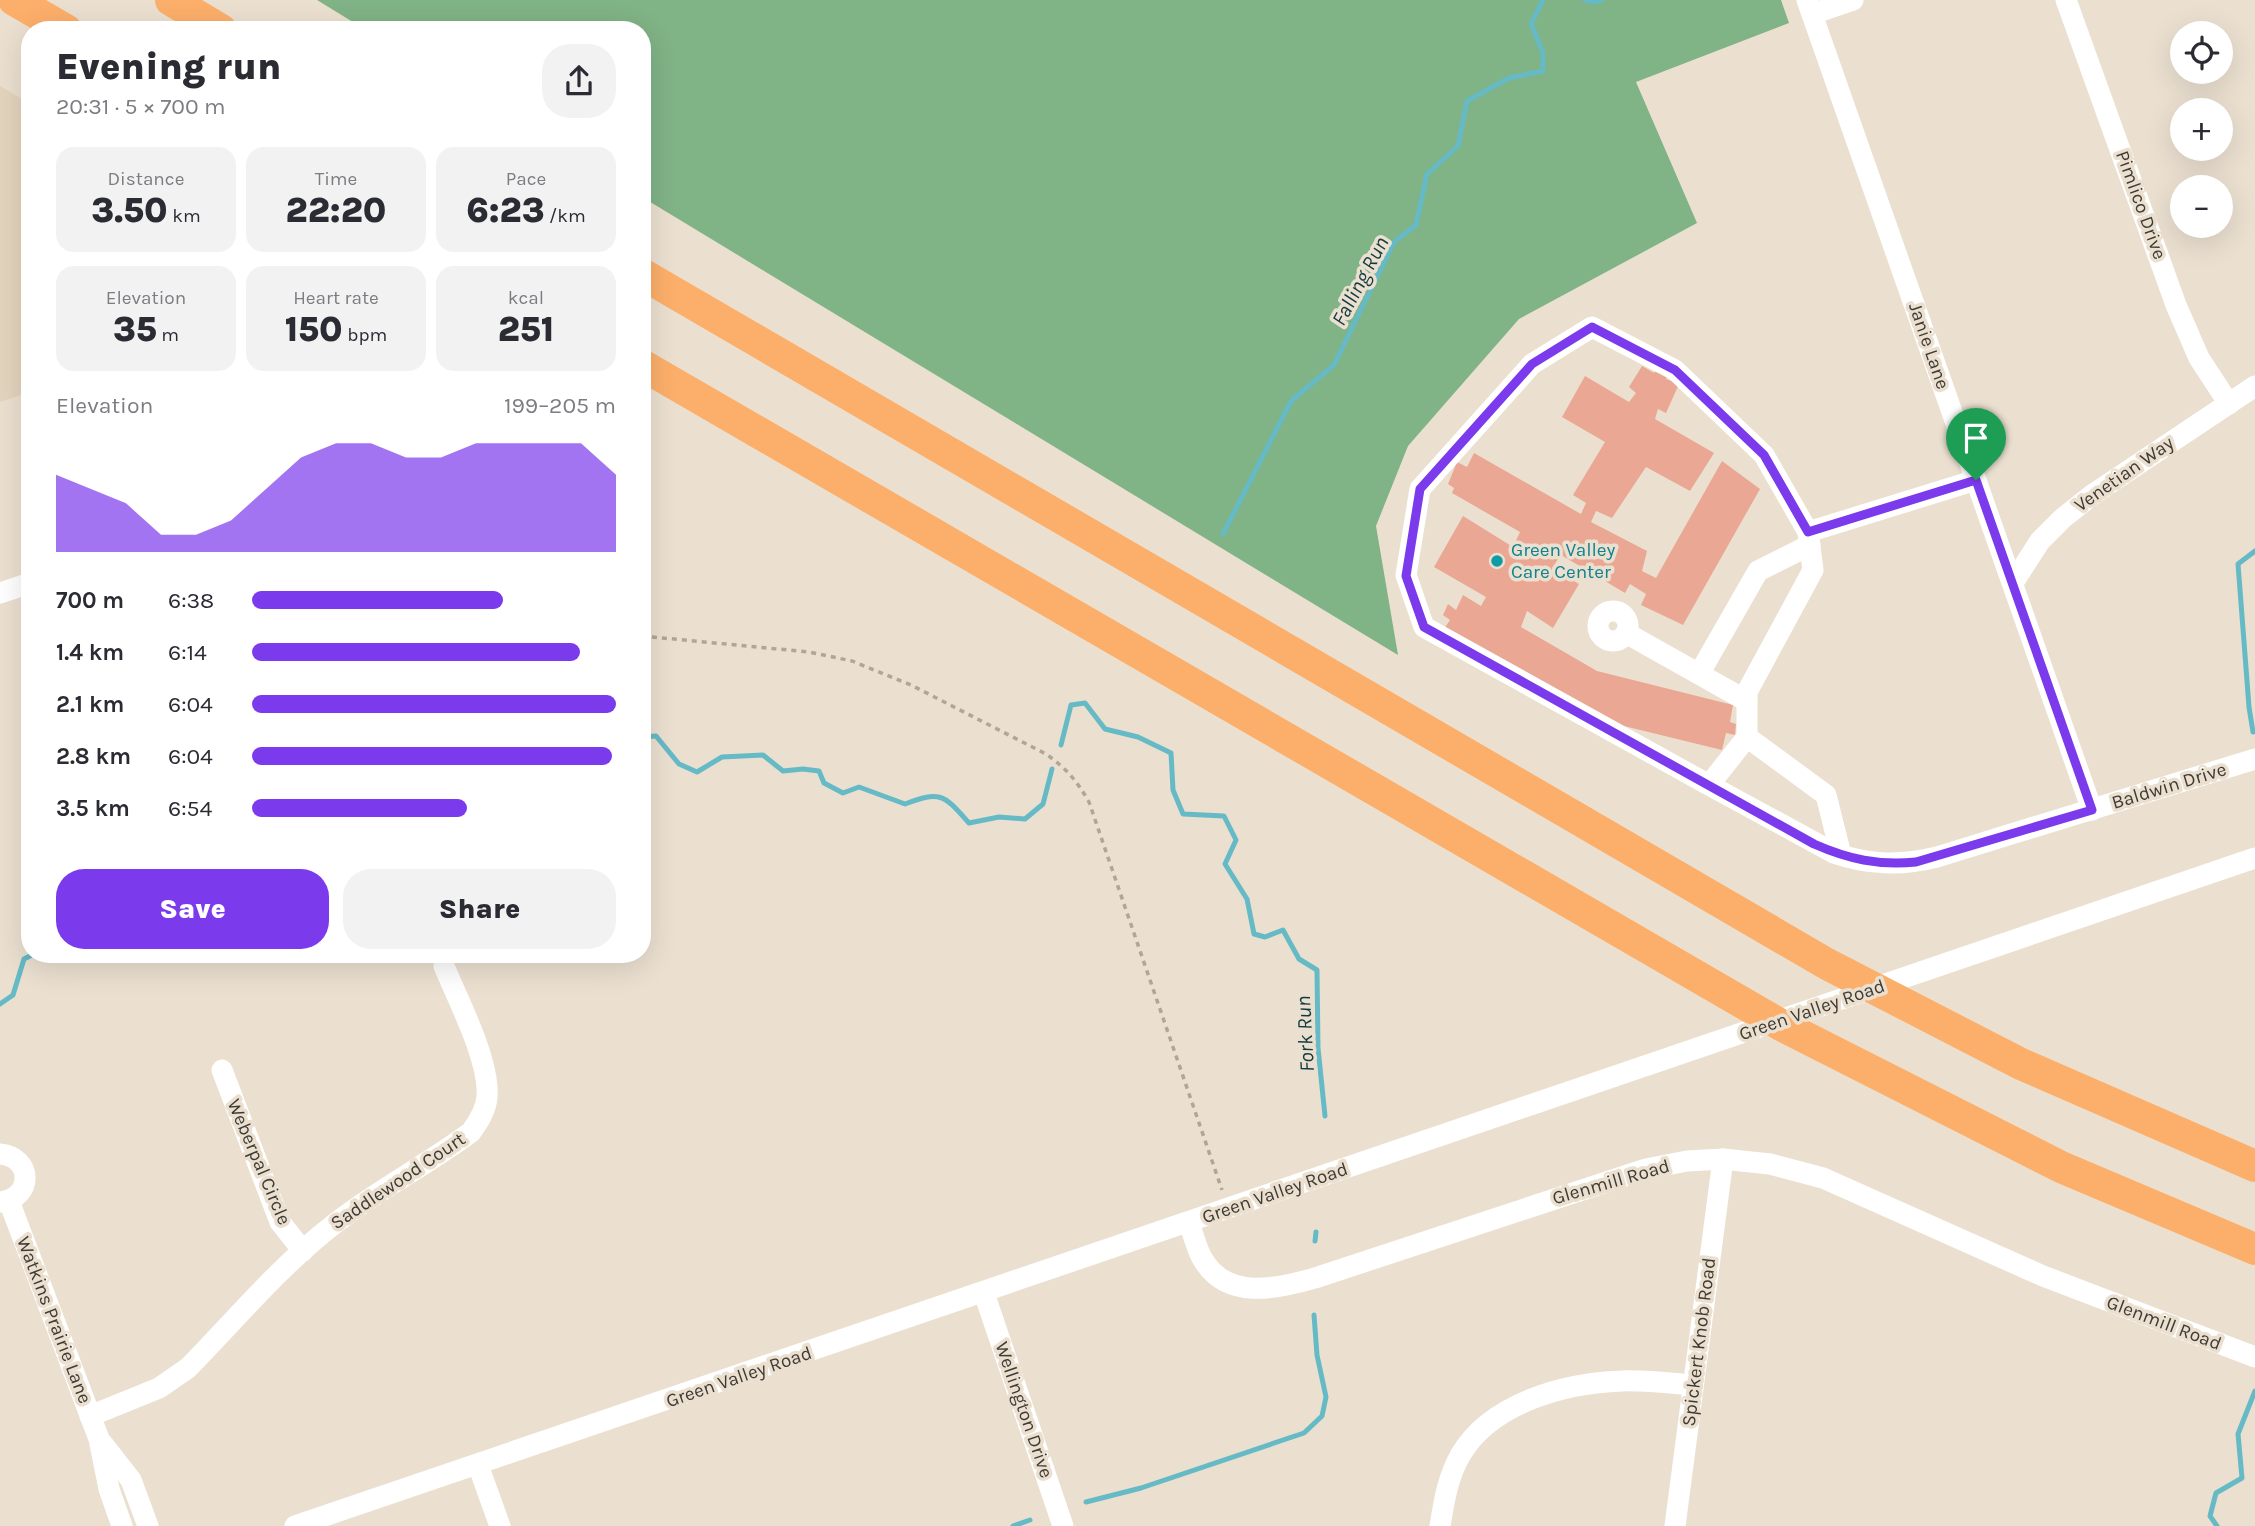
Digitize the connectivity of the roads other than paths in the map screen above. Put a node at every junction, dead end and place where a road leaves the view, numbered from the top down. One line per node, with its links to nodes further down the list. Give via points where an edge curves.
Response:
1 (15, 0): 6 (highway)
2 (171, 0): 7 (highway)
3 (1853, 0): 5 (street)
4 (2066, 0): 11 (street, Pimlico Drive, via 2176,305 2199,358)
5 (1810, 7): 12 (street, Janie Lane)
6 (51, 21)
7 (206, 21)
8 (651, 279): 30 (highway, via 1827,964 2043,1074)
9 (651, 370): 33 (highway, via 1781,1025 2061,1167)
10 (2255, 386): 11 (street, Venetian Way)
11 (2229, 404): 14 (street, Venetian Way, via 2063,517 2040,541)
12 (1976, 480): 13 (street); 14 (street, Janie Lane)
13 (1809, 539): 18 (street, via 1758,571); 19 (street, via 1813,570 1747,692); 22 (street, Baldwin Drive, via 1764,455 1675,370 1592,327 1532,364 1420,489 1406,576 1424,627)
14 (2013, 583): 23 (street, Janie Lane)
15 (21, 586): 16 (street)
16 (0, 593)
17 (1626, 633): 18 (street)
18 (1699, 674): 19 (street)
19 (1747, 701): 20 (street)
20 (1747, 737): 22 (street); 24 (street, via 1826,795)
21 (2255, 759): 23 (street, Baldwin Drive)
22 (1709, 785): 24 (street, Baldwin Drive)
23 (2092, 810): 24 (street, Baldwin Drive, via 1916,862 1876,863)
24 (1841, 855)
25 (2255, 859): 32 (street, Green Valley Road)
26 (444, 966): 34 (street, Saddlewood Court, via 486,1072 487,1100 481,1117 471,1132 358,1206)
27 (222, 1070): 34 (street, Weberpal Circle, via 280,1222)
28 (0, 1154): 31 (street, Watkins Prairie Lane, via 14,1158 25,1175 19,1196)
29 (1723, 1159): 32 (street, Glenmill Road, via 1646,1169 1315,1279 1267,1289 1229,1283 1216,1274 1201,1256); 36 (street, Glenmill Road, via 1770,1164 1823,1178 2043,1276); 37 (street, Spickert Knob Road)
30 (2255, 1166)
31 (5, 1202): 38 (street, Watkins Prairie Lane)
32 (1189, 1222): 35 (street, Green Valley Road)
33 (2255, 1249)
34 (303, 1251): 38 (street, Saddlewood Court, via 188,1368 159,1388)
35 (984, 1293): 40 (street, Green Valley Road); 45 (street, Wellington Drive)
36 (2255, 1357)
37 (1692, 1385): 46 (street, via 1625,1380 1587,1384 1505,1412 1480,1430 1461,1454 1448,1485); 47 (street, Spickert Knob Road)
38 (90, 1416): 39 (street, Watkins Prairie Lane)
39 (99, 1439): 41 (street, Watkins Prairie Lane); 42 (street, Watkins Prairie Lane, via 131,1480)
40 (478, 1465): 43 (street, Green Valley Road); 44 (street)
41 (122, 1526)
42 (148, 1526)
43 (295, 1526)
44 (500, 1526)
45 (1063, 1526)
46 (1440, 1526)
47 (1675, 1526)

